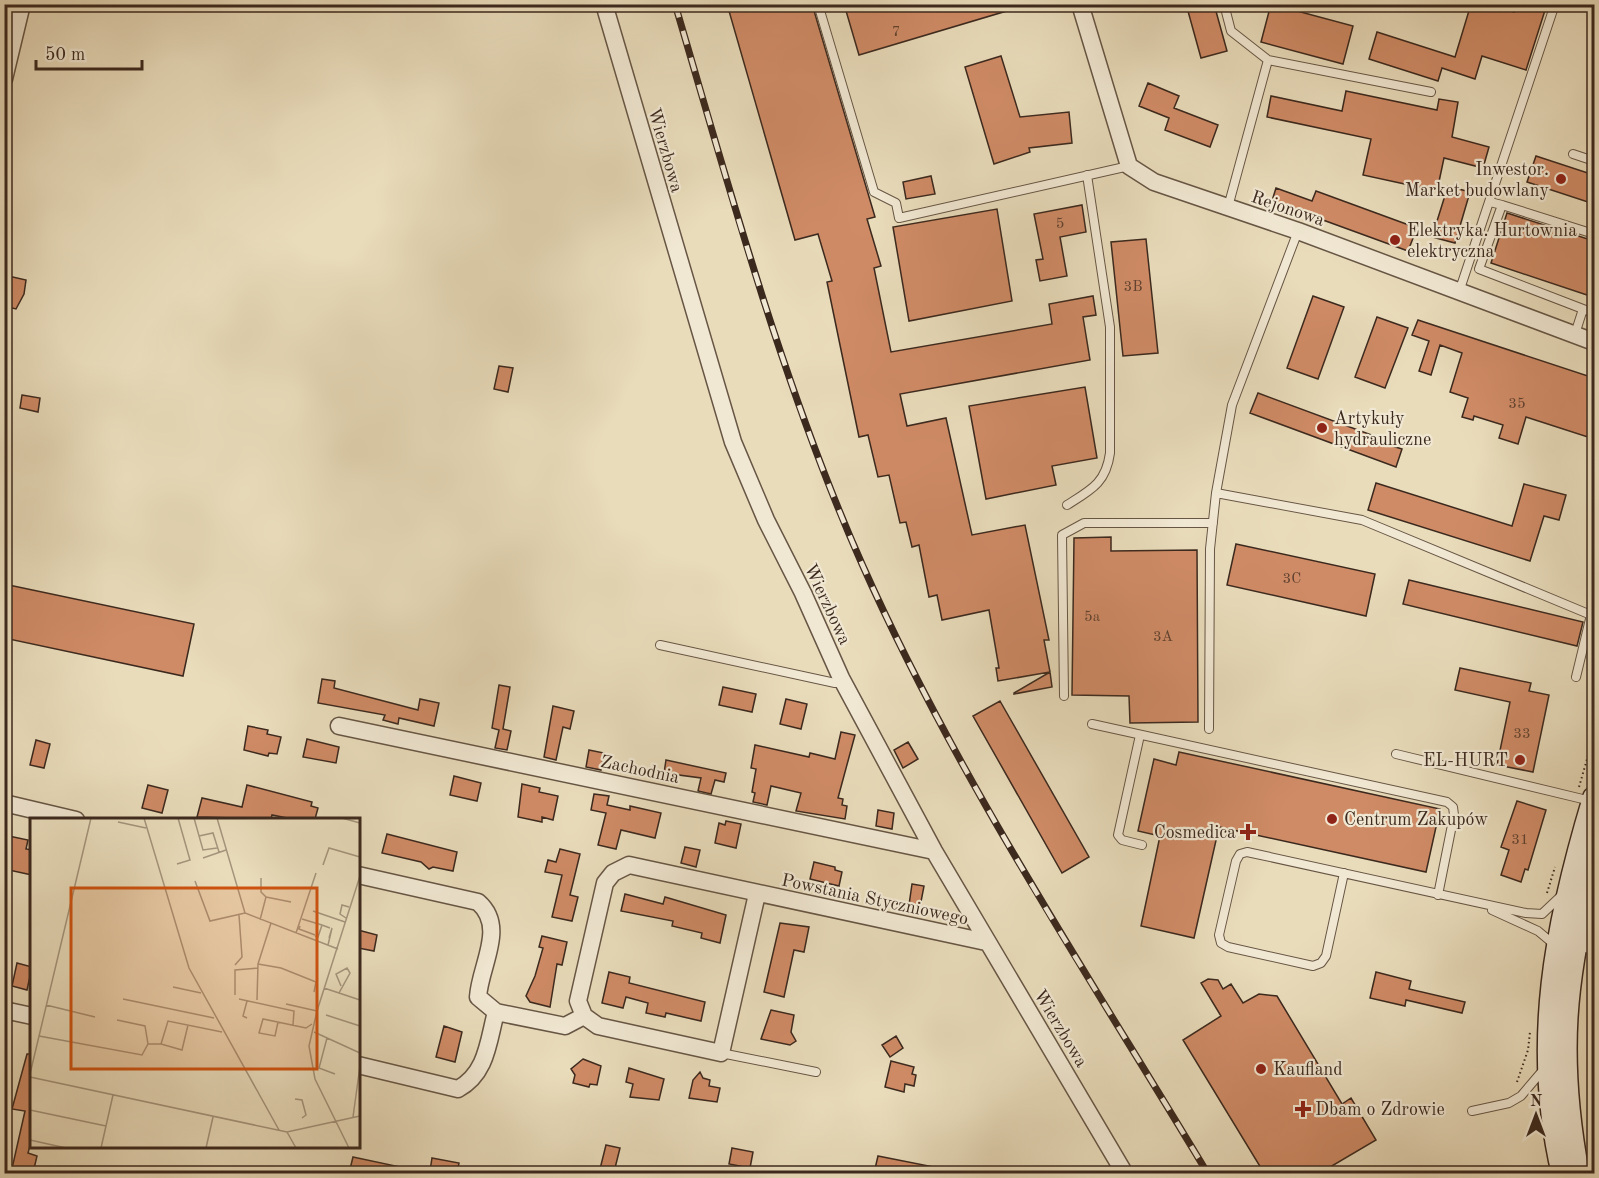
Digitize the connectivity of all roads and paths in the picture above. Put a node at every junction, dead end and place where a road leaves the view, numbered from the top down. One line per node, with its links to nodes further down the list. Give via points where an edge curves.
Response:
1 (22, 4): 8 (street)
2 (604, 4): 29 (street, Wierzbowa, via 733,442)
3 (818, 4): 13 (lane, via 874,192 896,203 899,218)
4 (1080, 4): 12 (street)
5 (1224, 4): 7 (lane, via 1232,31)
6 (1555, 4): 14 (lane)
7 (1268, 60): 9 (lane); 16 (lane)
8 (4, 79)
9 (1431, 92)
10 (1573, 154): 11 (lane)
11 (1594, 161)
12 (1129, 166): 13 (lane); 16 (street, Rejonowa, via 1154,182)
13 (1087, 175): 25 (lane, via 1110,327 1110,453 1108,469 1096,487)
14 (1490, 202): 15 (lane); 19 (lane)
15 (1502, 205): 18 (lane); 20 (lane, via 1479,269)
16 (1228, 207): 17 (street, Rejonowa)
17 (1298, 231): 19 (street, Rejonowa); 24 (lane, via 1233,405)
18 (1594, 234)
19 (1459, 293): 22 (street, Rejonowa)
20 (1583, 309): 21 (lane); 22 (lane)
21 (1594, 313)
22 (1575, 334): 23 (street, Rejonowa)
23 (1594, 342)
24 (1216, 493): 26 (lane); 28 (lane, via 1362,520 1591,615)
25 (1067, 505)
26 (1213, 523): 30 (lane, via 1084,524 1062,535); 33 (lane)
27 (660, 645): 29 (lane)
28 (1576, 677)
29 (843, 683): 40 (street, Wierzbowa)
30 (1064, 696)
31 (1092, 724): 34 (lane)
32 (339, 726): 40 (street, Zachodnia)
33 (1209, 729)
34 (1140, 735): 39 (lane, via 1118,835 1122,840); 46 (lane, via 1447,802 1454,815)
35 (1396, 754): 36 (lane)
36 (1594, 800): 44 (main road)
37 (4, 803): 38 (street)
38 (72, 818)
39 (1142, 845)
40 (934, 850): 48 (street, Wierzbowa)
41 (1594, 862): 49 (main road)
42 (1344, 873): 42 (lane, via 1243,852 1236,861 1219,935 1221,943 1313,966 1321,963 1326,956); 46 (lane)
43 (360, 875): 51 (street, via 478,902 486,909 493,929 478,998)
44 (1570, 884): 47 (lane, via 1542,914); 49 (main road)
45 (757, 894): 48 (street, Powstania Styczniowego); 53 (street, Powstania Styczniowego, via 629,865 613,873 605,883 578,1002); 54 (street, Powstania Styczniowego)
46 (1438, 895): 47 (lane)
47 (1478, 904): 49 (lane)
48 (986, 942): 59 (street, Wierzbowa)
49 (1575, 944): 55 (main road, via 1548,1007); 61 (main road, via 1567,992 1564,1052)
50 (4, 1010): 52 (street)
51 (496, 1012): 53 (street, via 565,1026); 56 (street, via 480,1072 458,1089)
52 (30, 1016)
53 (584, 1016): 54 (street, via 598,1026)
54 (721, 1053): 57 (lane)
55 (1548, 1064): 58 (lane, via 1521,1096 1509,1103); 60 (main road)
56 (360, 1065)
57 (816, 1072)
58 (1472, 1111)
59 (1125, 1173)
60 (1563, 1173)
61 (1578, 1173)

